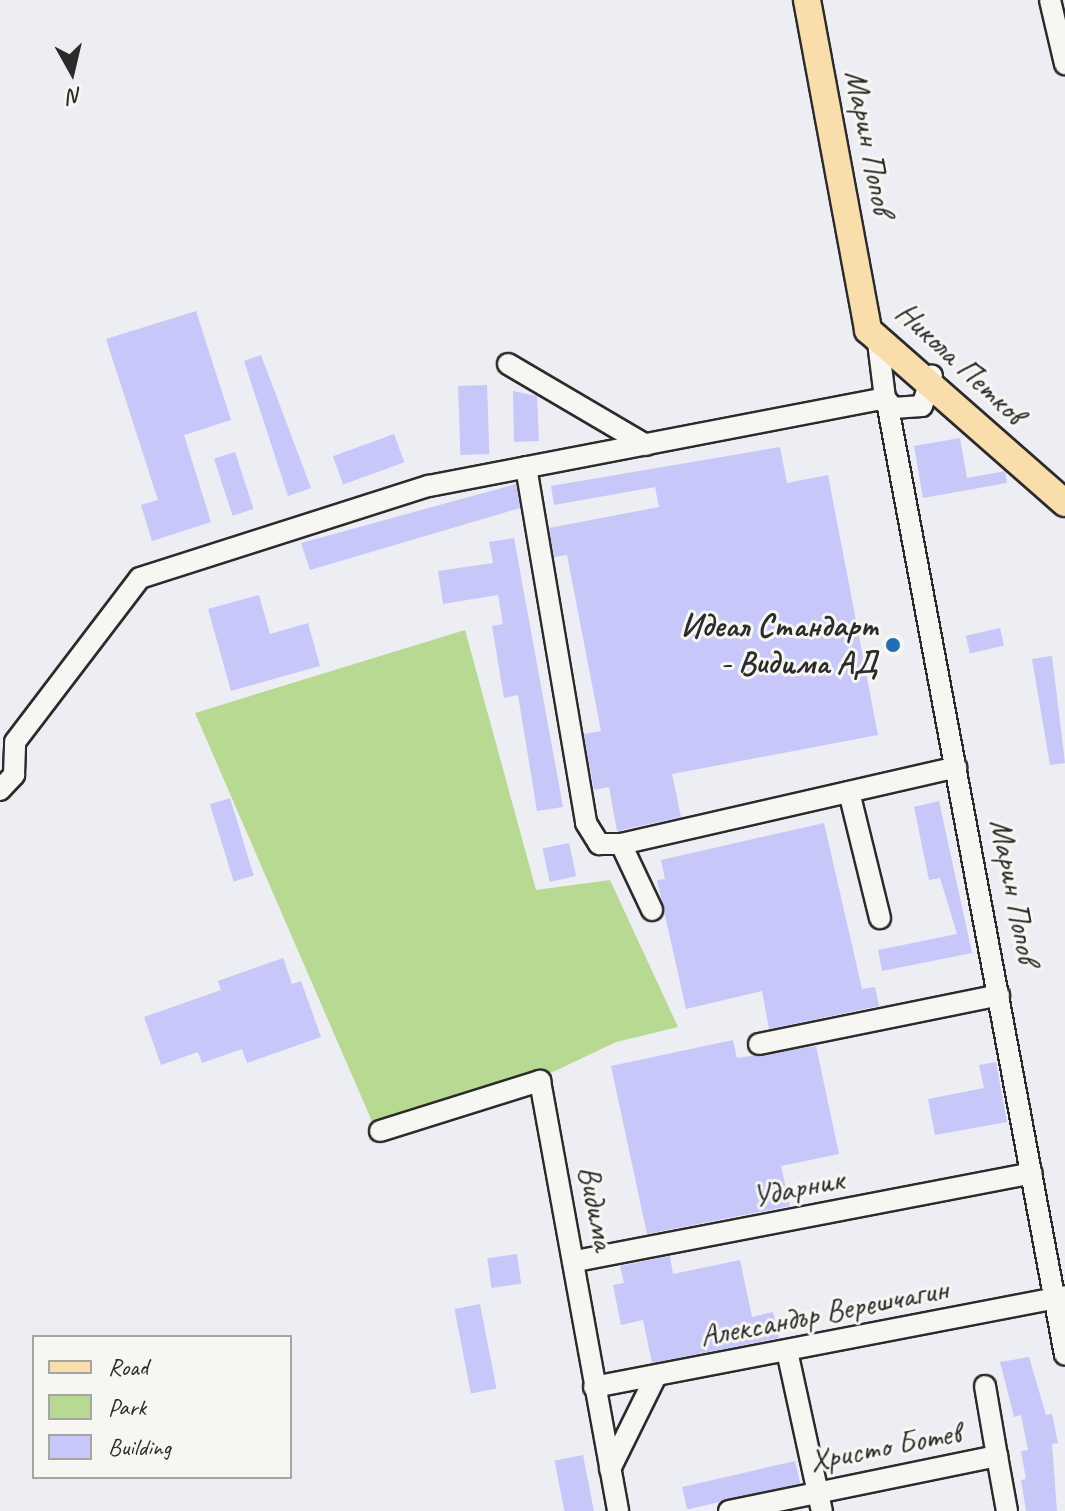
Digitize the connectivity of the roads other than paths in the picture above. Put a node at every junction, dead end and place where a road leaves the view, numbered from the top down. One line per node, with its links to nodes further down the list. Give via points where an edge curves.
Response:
1 (807, 0): 4 (main road, Марин Попов)
2 (1050, 0): 3 (street)
3 (1065, 64)
4 (864, 297): 6 (main road, Никола Петков); 6 (main road, Никола Петков, via 868,330)
5 (508, 364): 8 (street)
6 (906, 381): 7 (street, Марин Попов); 7 (street, via 922,406 914,409); 8 (street); 10 (main road, Никола Петков, via 986,420)
7 (894, 441): 11 (street, Марин Попов)
8 (646, 445): 9 (street)
9 (526, 467): 12 (street, via 429,486 140,578 15,742 14,775); 14 (street, via 586,823 599,844)
10 (1065, 503)
11 (956, 767): 13 (street); 17 (street, Марин Попов)
12 (0, 790)
13 (849, 792): 14 (street); 16 (street)
14 (621, 844): 15 (street)
15 (652, 910)
16 (880, 918)
17 (999, 995): 18 (street); 20 (street, Марин Попов)
18 (759, 1044)
19 (380, 1131): 21 (street, Видима, via 540,1081)
20 (1032, 1173): 21 (street, Ударник); 22 (street, Марин Попов)
21 (576, 1261): 27 (street, Видима)
22 (1060, 1297): 23 (street, Александър Верешчагин); 24 (street, Марин Попов)
23 (787, 1351): 25 (street, Александър Верешчагин); 30 (street)
24 (1065, 1355)
25 (656, 1376): 27 (street, Александър Верешчагин); 29 (street)
26 (985, 1386): 28 (street)
27 (594, 1387): 29 (street, Видима)
28 (997, 1456): 30 (street, Христо Ботев); 34 (street, Христо Ботев)
29 (610, 1469): 31 (street, Видима)
30 (819, 1490): 32 (street, Христо Ботев); 33 (street)
31 (618, 1511)
32 (729, 1511)
33 (822, 1511)
34 (1007, 1511)

